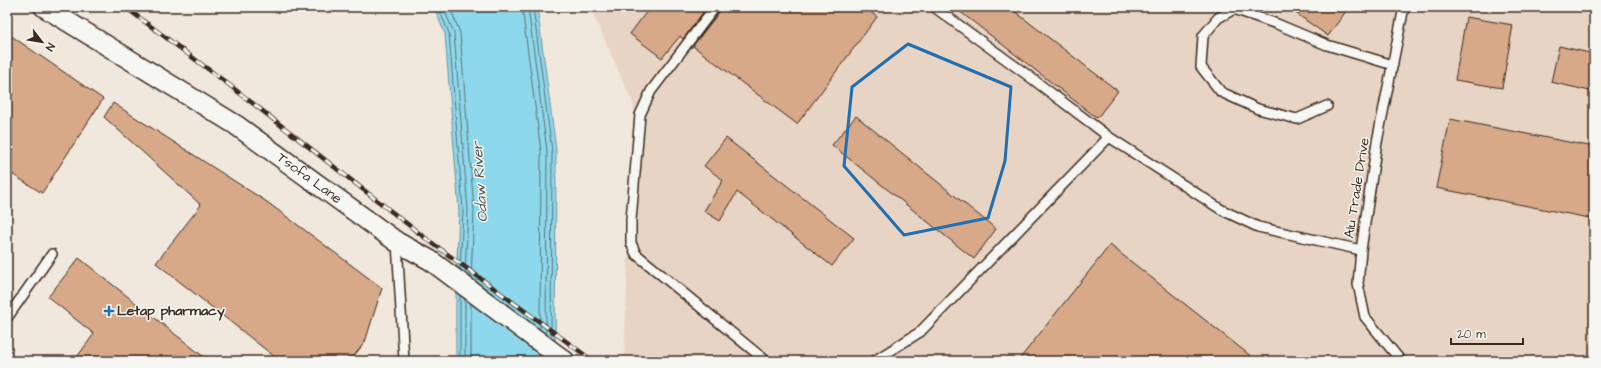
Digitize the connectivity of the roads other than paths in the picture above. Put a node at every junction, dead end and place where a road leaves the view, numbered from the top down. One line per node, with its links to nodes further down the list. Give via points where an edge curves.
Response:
1 (44, 7): 8 (street, Tsofa Lane, via 236,125)
2 (715, 7): 14 (lane, via 651,91 640,115 630,220 631,243 636,254)
3 (934, 7): 7 (lane)
4 (1404, 7): 5 (lane, Alu Trade Drive)
5 (1392, 65): 6 (lane, via 1327,45 1234,9 1218,18 1203,36 1201,68 1221,92 1258,109 1297,119); 9 (lane, Alu Trade Drive, via 1377,142)
6 (1327, 106)
7 (1109, 137): 9 (lane, via 1239,219 1258,227); 15 (lane, via 920,332)
8 (397, 242): 12 (lane); 13 (street, Tsofa Lane, via 430,260)
9 (1361, 250): 16 (lane, Alu Trade Drive, via 1358,284 1365,317)
10 (52, 254): 11 (lane)
11 (7, 318)
12 (404, 361)
13 (565, 361)
14 (766, 361)
15 (874, 361)
16 (1401, 361)

